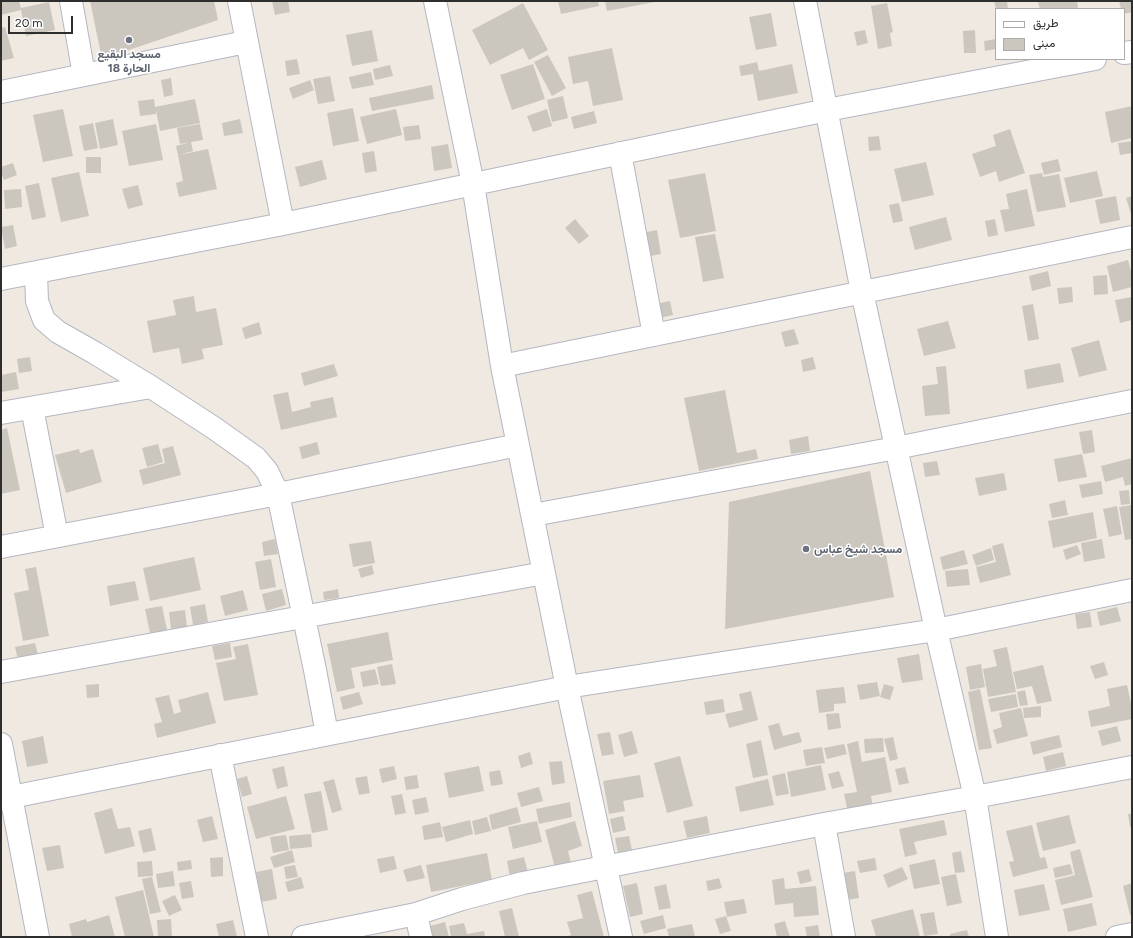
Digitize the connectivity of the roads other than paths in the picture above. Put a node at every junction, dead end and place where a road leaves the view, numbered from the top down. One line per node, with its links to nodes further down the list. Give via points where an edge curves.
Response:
1 (71, 1): 7 (street)
2 (239, 1): 5 (street)
3 (435, 1): 11 (street)
4 (805, 1): 9 (street)
5 (246, 42): 7 (street); 12 (street)
6 (1089, 60): 9 (street)
7 (84, 76): 8 (street)
8 (1, 92)
9 (827, 110): 10 (street); 16 (street)
10 (620, 153): 11 (street); 17 (street)
11 (473, 184): 12 (street); 18 (street)
12 (283, 224): 14 (street)
13 (1132, 237): 16 (street)
14 (36, 273): 15 (street); 19 (street, via 37,301 44,320 58,332)
15 (1, 279)
16 (862, 292): 17 (street); 24 (street)
17 (654, 335): 18 (street)
18 (502, 366): 23 (street)
19 (150, 387): 21 (street); 25 (street, via 256,458 267,471)
20 (1132, 401): 24 (street)
21 (32, 408): 22 (street); 27 (street)
22 (1, 414)
23 (518, 445): 25 (street); 26 (street)
24 (896, 448): 26 (street); 32 (street)
25 (278, 494): 27 (street); 31 (street)
26 (533, 515): 29 (street)
27 (57, 536): 28 (street)
28 (1, 546)
29 (544, 574): 31 (street); 34 (street)
30 (1132, 590): 32 (street)
31 (303, 618): 33 (street); 35 (street)
32 (936, 630): 34 (street); 40 (street)
33 (1, 672)
34 (567, 687): 35 (street); 42 (street)
35 (327, 734): 37 (street)
36 (1, 744): 39 (street)
37 (220, 755): 39 (street); 46 (street)
38 (1132, 767): 40 (street)
39 (7, 798): 45 (street)
40 (975, 798): 41 (street); 51 (street)
41 (824, 824): 42 (street); 50 (street)
42 (607, 867): 43 (street, via 523,883); 49 (street)
43 (416, 914): 47 (street); 48 (street)
44 (1132, 934): 52 (street)
45 (38, 937)
46 (257, 937)
47 (303, 937)
48 (421, 937)
49 (621, 937)
50 (844, 937)
51 (997, 937)
52 (1117, 937)

